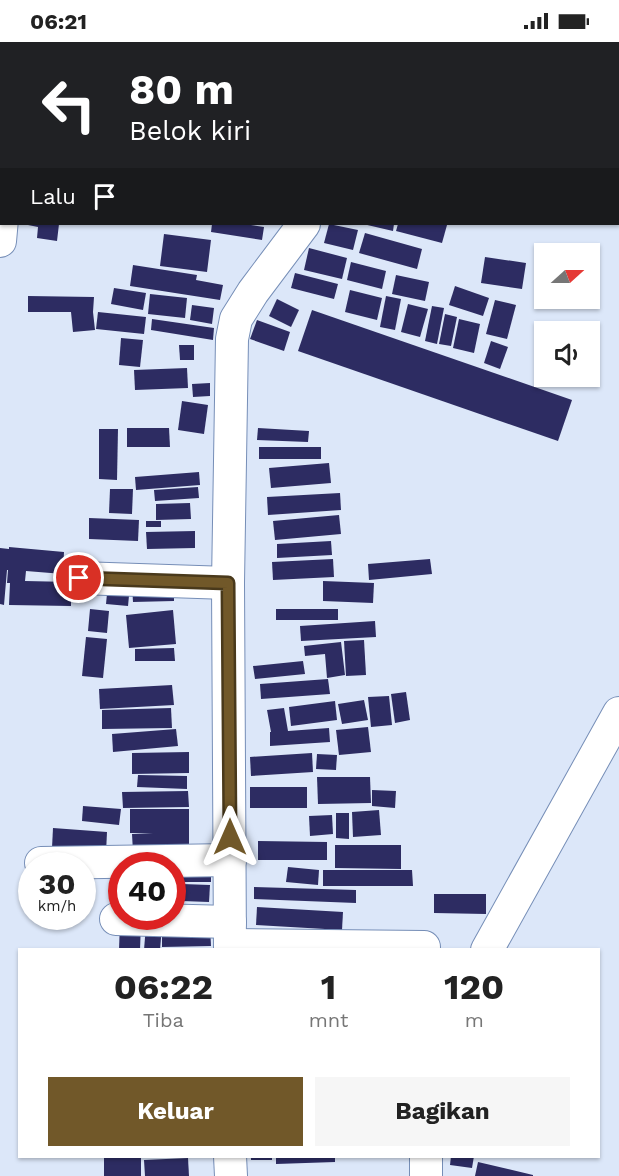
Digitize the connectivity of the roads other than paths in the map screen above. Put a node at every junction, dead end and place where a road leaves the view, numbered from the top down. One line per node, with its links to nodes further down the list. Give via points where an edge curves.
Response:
1 (1, 225): 3 (street)
2 (303, 225): 5 (street, via 236,319 232,339)
3 (0, 241)
4 (79, 578): 5 (street)
5 (228, 583): 7 (street)
6 (619, 713): 12 (street)
7 (230, 860): 8 (street); 10 (street)
8 (96, 862)
9 (179, 930): 10 (street)
10 (230, 939): 11 (street)
11 (424, 947)
12 (489, 948)
13 (230, 1158): 15 (street)
14 (426, 1158): 16 (street)
15 (231, 1176)
16 (426, 1176)

